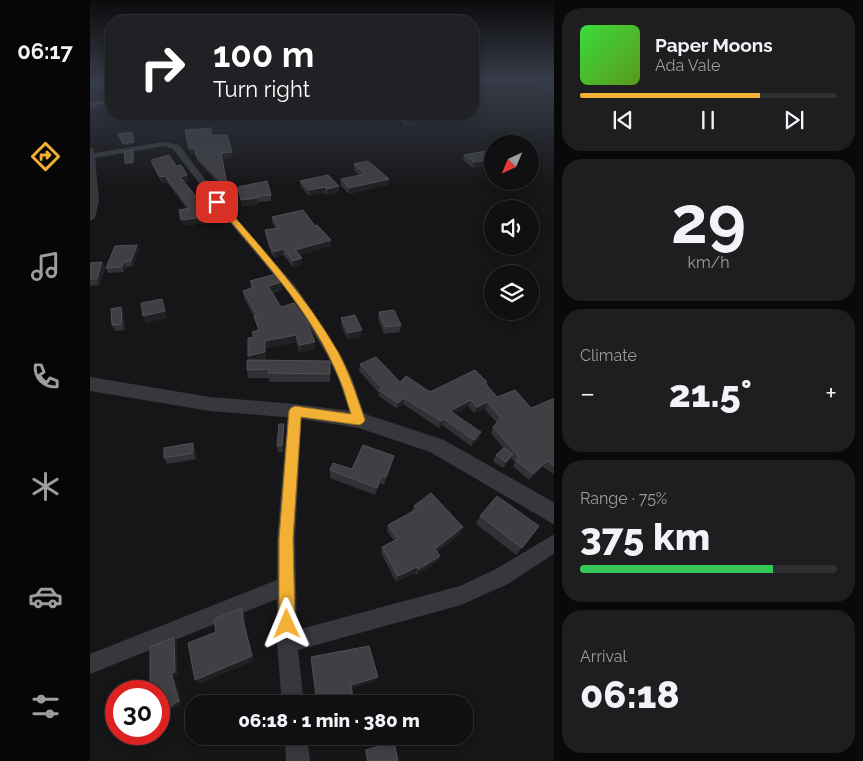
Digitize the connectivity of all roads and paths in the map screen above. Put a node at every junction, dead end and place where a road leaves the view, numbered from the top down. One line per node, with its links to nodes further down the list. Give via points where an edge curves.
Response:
1 (91, 153): 2 (street, via 94,201); 5 (street, via 164,144 176,147 228,215 293,291 333,354)
2 (90, 218)
3 (90, 384): 4 (street, via 210,404)
4 (295, 411): 5 (street); 8 (street)
5 (359, 420): 6 (street, via 437,446)
6 (554, 515)
7 (554, 542): 9 (street, via 501,577 462,595)
8 (286, 586): 9 (street); 10 (street)
9 (287, 643): 11 (street)
10 (90, 664)
11 (292, 695)
12 (297, 745): 13 (street)
13 (298, 761)

